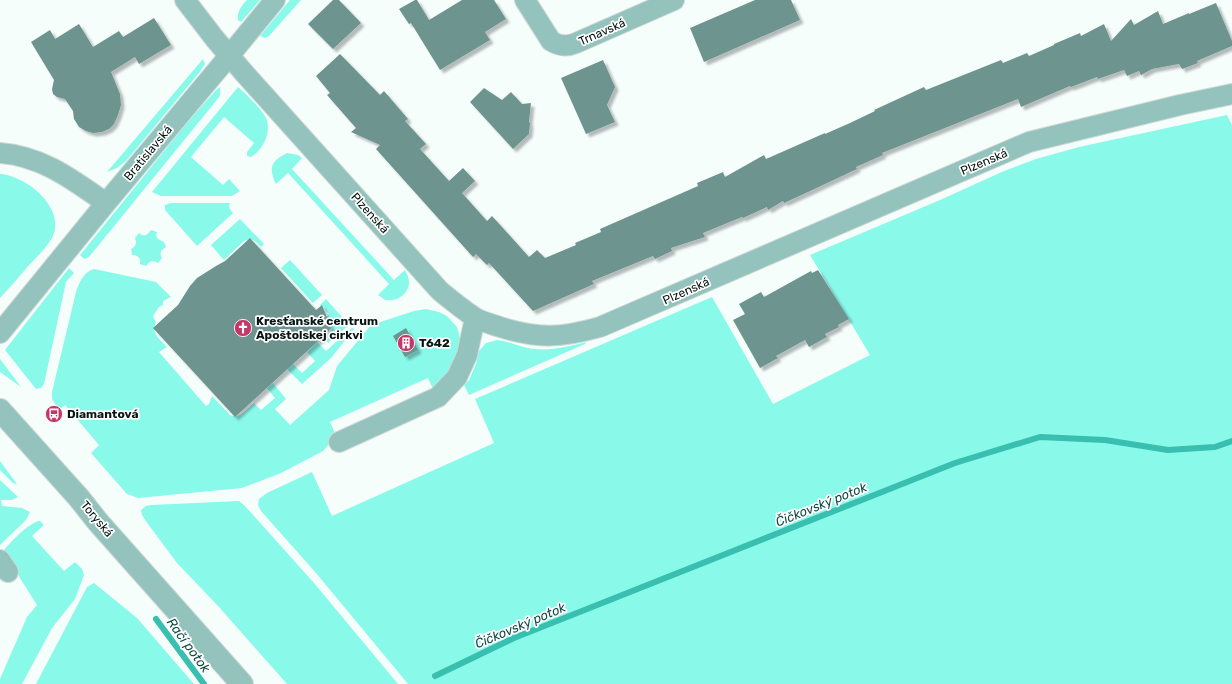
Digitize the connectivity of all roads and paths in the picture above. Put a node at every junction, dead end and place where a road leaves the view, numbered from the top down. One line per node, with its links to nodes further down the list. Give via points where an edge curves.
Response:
1 (185, 0): 5 (street, Plzenská)
2 (275, 0): 5 (street, Bratislavská)
3 (525, 0): 4 (street, Trnavská, via 551,40 563,46 576,43)
4 (674, 0)
5 (229, 56): 8 (street, Bratislavská); 9 (street, Plzenská, via 440,291)
6 (1232, 94): 9 (street, Plzenská, via 1029,142 600,327 579,333 531,335)
7 (0, 153): 8 (street, via 38,161 71,179)
8 (106, 203): 10 (street, Bratislavská)
9 (476, 318): 12 (street, via 467,355 457,377 438,397)
10 (0, 333)
11 (0, 410): 13 (street, Toryská)
12 (339, 442)
13 (242, 684)

